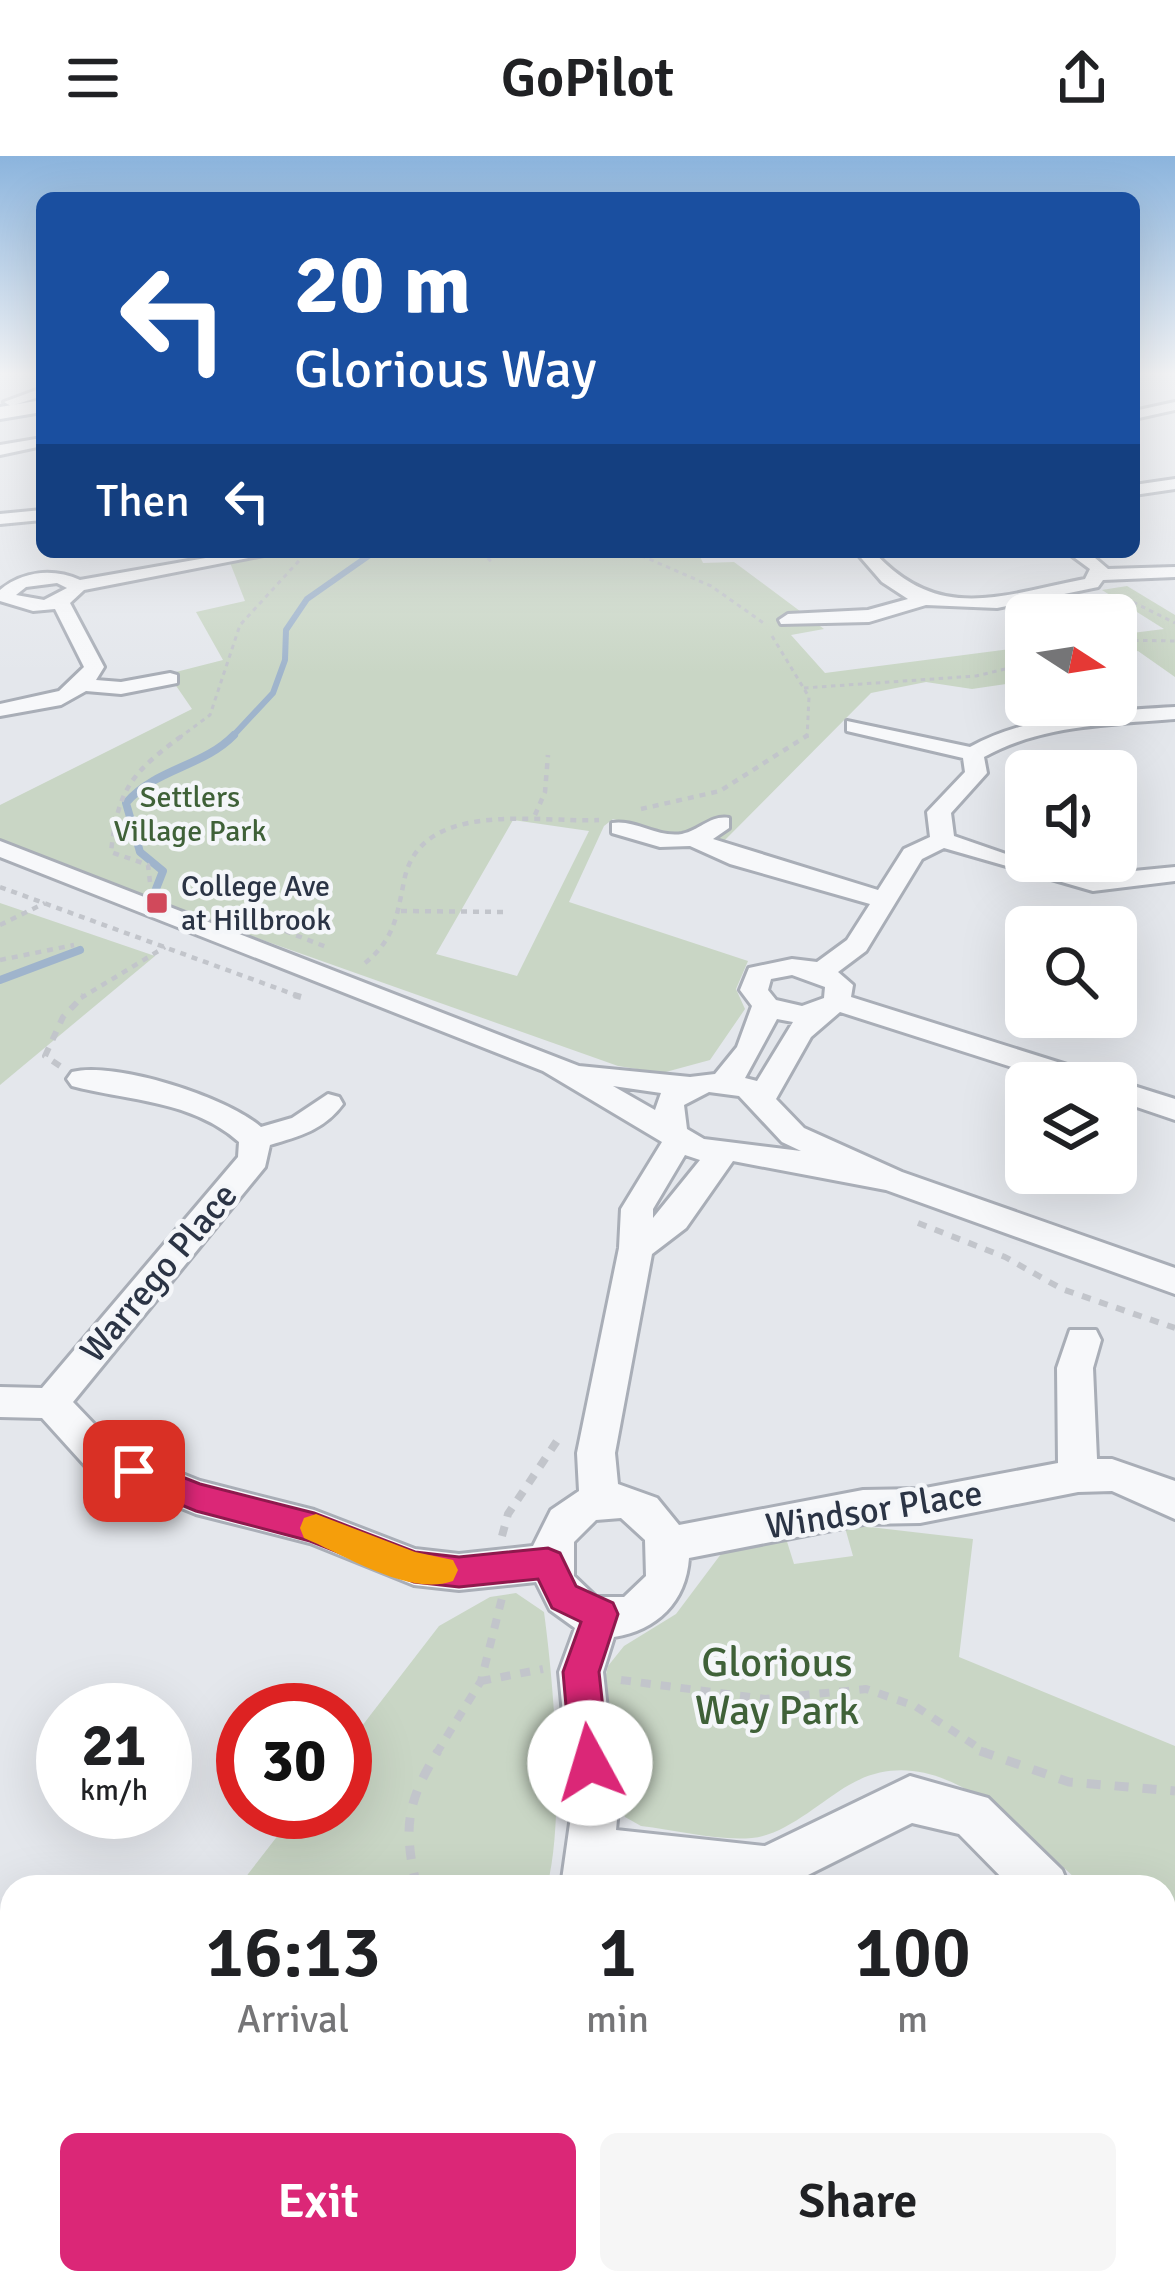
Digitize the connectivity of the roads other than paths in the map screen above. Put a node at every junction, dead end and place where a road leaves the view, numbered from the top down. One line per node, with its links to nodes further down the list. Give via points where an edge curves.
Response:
1 (1175, 484): 2 (street)
2 (1140, 489)
3 (36, 516): 4 (street)
4 (0, 519)
5 (46, 558): 10 (street)
6 (236, 558): 12 (street)
7 (871, 558): 15 (street)
8 (1085, 558): 11 (street, via 1100,568)
9 (1175, 572): 11 (street)
10 (39, 578): 12 (street); 13 (street, via 12,586)
11 (1095, 579): 15 (street, via 949,607)
12 (78, 586): 14 (street)
13 (3, 601): 14 (street)
14 (60, 601): 18 (street, via 91,653)
15 (919, 602): 16 (street, via 787,624)
16 (768, 607)
17 (170, 679): 18 (street)
18 (85, 685): 19 (street, via 49,702)
19 (0, 710)
20 (1175, 713): 22 (street, via 1100,718 1000,739)
21 (855, 726): 22 (street)
22 (973, 754): 25 (street, via 976,773 939,812)
23 (622, 818): 26 (street, via 661,842)
24 (721, 823): 26 (street)
25 (942, 840): 28 (street, via 1094,883); 29 (street, via 913,854)
26 (698, 841): 29 (street)
27 (0, 848): 34 (street)
28 (1175, 874)
29 (885, 900): 30 (street, via 857,945)
30 (822, 970): 31 (street, via 790,964 760,974 754,990); 32 (street, via 839,986)
31 (766, 1006): 32 (street, via 787,1015); 36 (street, via 762,1030)
32 (828, 1008): 33 (street); 40 (street, via 799,1032)
33 (1020, 1062)
34 (553, 1064): 37 (street); 42 (street)
35 (82, 1079): 43 (street, Warrego Place, via 146,1088 243,1125)
36 (724, 1082): 37 (street); 40 (street)
37 (689, 1087): 42 (street, via 669,1103)
38 (1137, 1097): 41 (street)
39 (328, 1104): 43 (street, Warrego Place, via 303,1125)
40 (768, 1106): 44 (street, via 764,1140); 45 (street, via 794,1135)
41 (1175, 1111)
42 (675, 1135): 44 (street); 46 (street, via 637,1209)
43 (255, 1139): 50 (street, Warrego Place, via 254,1159)
44 (733, 1152): 45 (street); 46 (street, via 674,1220)
45 (891, 1180): 47 (street)
46 (636, 1248): 53 (street, via 596,1453)
47 (1175, 1281)
48 (1082, 1340): 51 (street, via 1075,1368)
49 (0, 1402): 50 (street)
50 (51, 1403): 55 (street, via 104,1459 196,1497 314,1527 414,1567)
51 (1078, 1476): 52 (street, Windsor Place, via 1112,1475); 54 (street, Windsor Place)
52 (1175, 1502)
53 (600, 1504): 54 (street, via 643,1512); 55 (street, via 565,1520)
54 (670, 1544): 56 (street, via 668,1580 658,1596 622,1614)
55 (548, 1563): 56 (street, via 564,1597)
56 (601, 1614): 57 (street, via 581,1672 595,1809)
57 (588, 1869): 58 (street, via 767,1870 910,1799 972,1814)
58 (1033, 1875)

